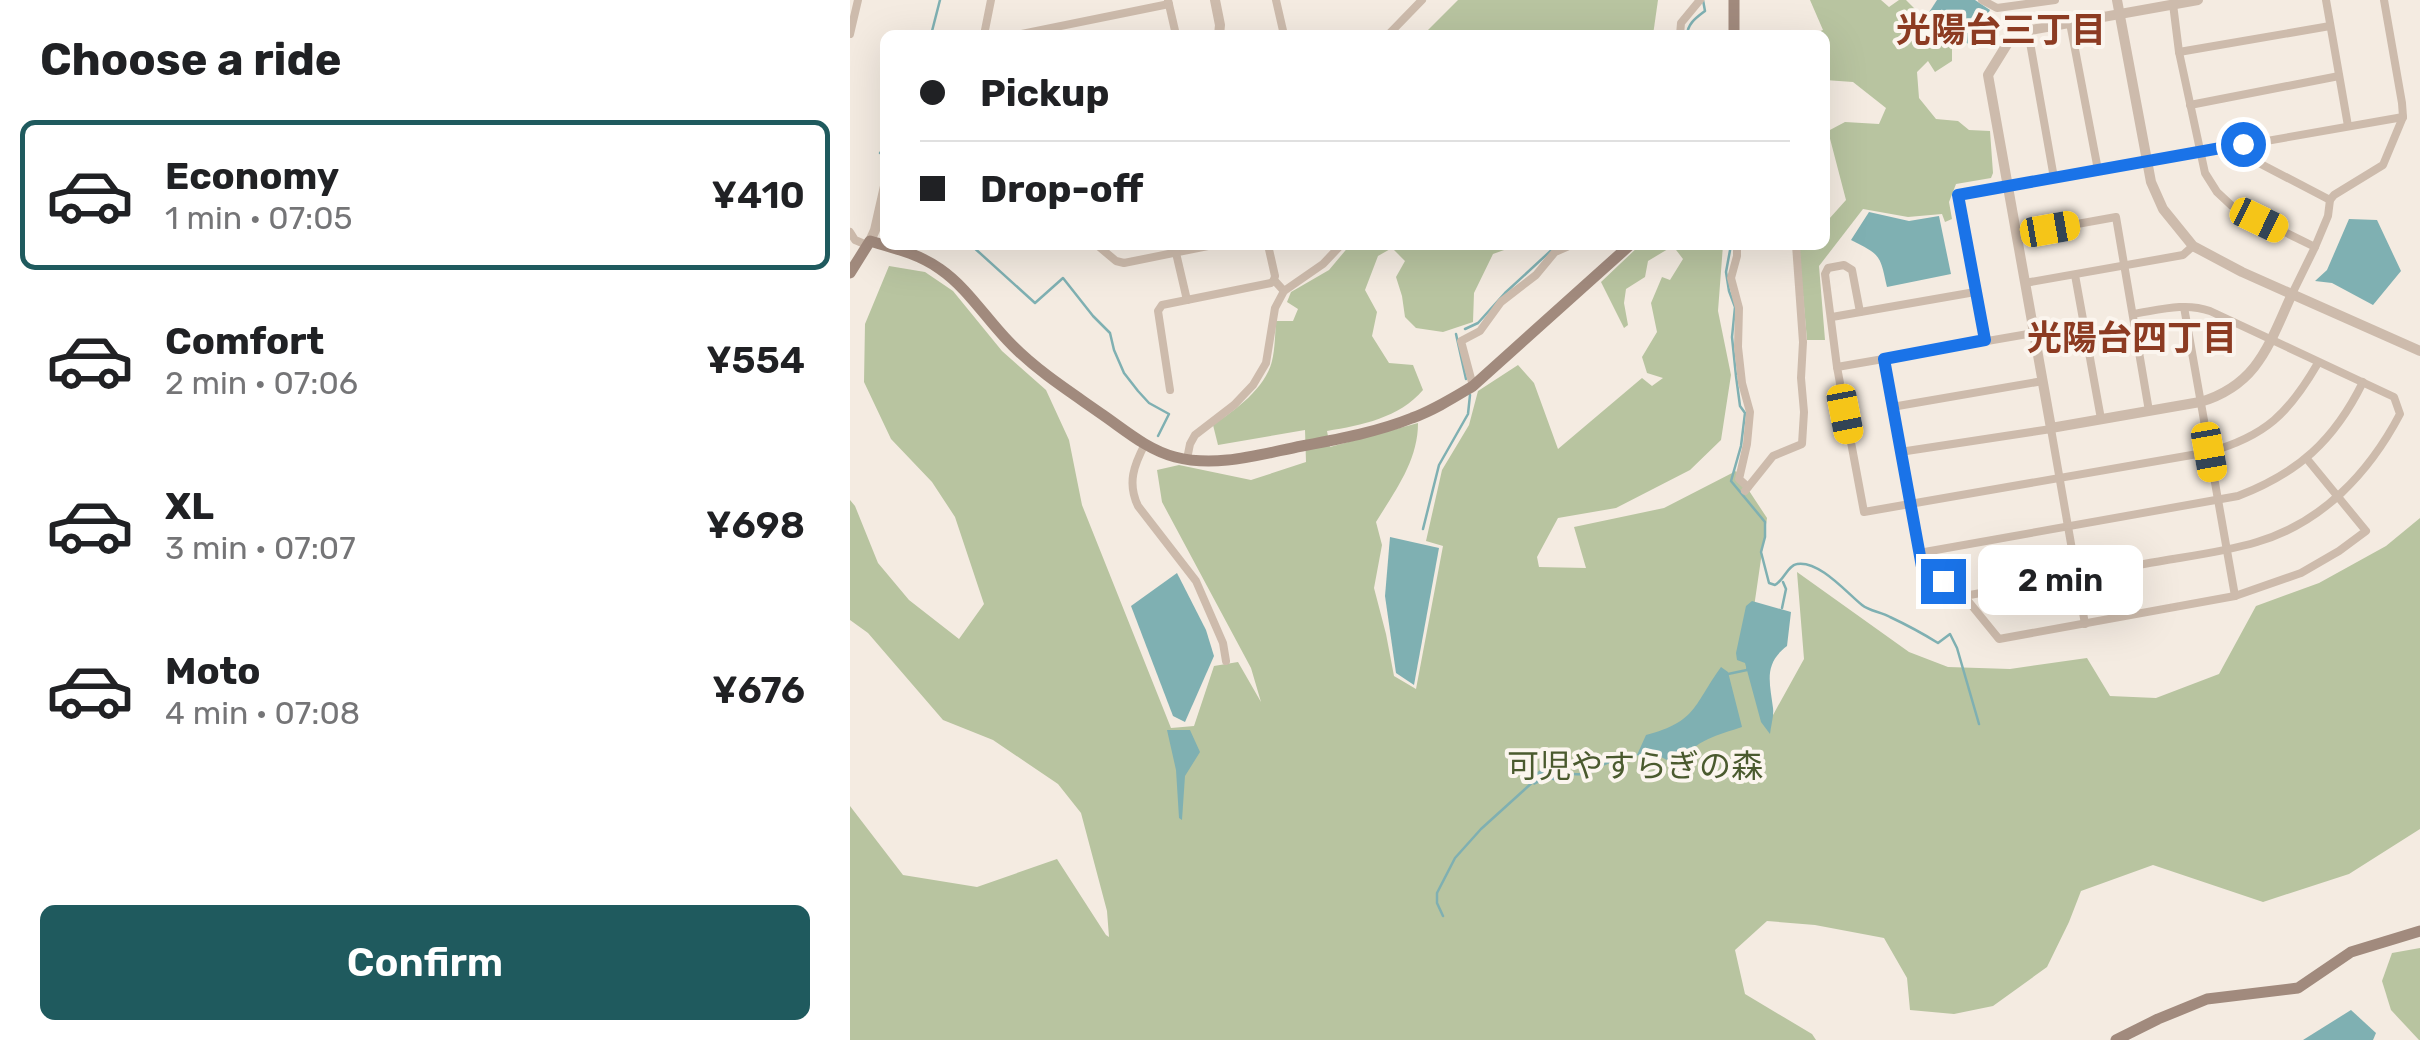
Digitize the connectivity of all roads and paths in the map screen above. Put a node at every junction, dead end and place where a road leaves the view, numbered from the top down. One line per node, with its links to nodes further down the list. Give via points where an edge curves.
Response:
1 (858, 0): 28 (street)
2 (991, 0): 19 (street)
3 (1215, 0): 22 (street)
4 (1276, 0): 23 (street)
5 (1422, 0): 24 (street)
6 (1700, 0): 25 (street)
7 (1734, 0): 26 (main road)
8 (1982, 0): 9 (street, via 1997,8)
9 (2055, 0)
10 (2117, 0): 16 (street)
11 (2198, 0): 15 (street)
12 (2326, 0): 18 (street)
13 (2384, 0): 32 (street)
14 (1169, 2): 20 (street); 21 (street)
15 (2173, 4): 16 (street); 29 (street)
16 (2120, 14): 17 (street); 36 (street)
17 (2070, 23): 27 (street); 37 (street)
18 (2330, 26): 29 (street); 30 (street)
19 (985, 30)
20 (1039, 30)
21 (1175, 30)
22 (1219, 30)
23 (1283, 30)
24 (1393, 30)
25 (1680, 30)
26 (1734, 30)
27 (2028, 30): 38 (street); 39 (street, via 2014,33 1988,75)
28 (850, 34)
29 (2180, 52): 31 (street)
30 (2339, 76): 31 (street); 33 (street)
31 (2190, 105): 35 (street)
32 (2402, 117): 33 (street); 40 (street, via 2383,165)
33 (2348, 126): 34 (street)
34 (2243, 144): 35 (street); 40 (street, via 2257,162)
35 (2199, 153): 36 (street); 47 (street, via 2205,173 2232,206)
36 (2146, 162): 37 (street); 46 (street, via 2163,209)
37 (2098, 170): 38 (street)
38 (2054, 178): 39 (street)
39 (2006, 186): 43 (street); 64 (street, via 1958,195)
40 (2330, 200): 47 (street)
41 (880, 208): 44 (street)
42 (850, 232): 44 (street)
43 (2016, 235): 58 (street, via 2116,217); 62 (street)
44 (869, 243): 45 (main road); 59 (main road)
45 (880, 246)
46 (2193, 246): 58 (street); 65 (street)
47 (2315, 247): 65 (street)
48 (894, 250): 87 (main road, via 942,270 1012,346)
49 (1103, 250): 57 (street, via 1124,263)
50 (1190, 250): 57 (street)
51 (1269, 250): 61 (street)
52 (1337, 250): 63 (street)
53 (1560, 250): 80 (street, via 1500,302 1480,331 1461,341)
54 (1624, 250): 80 (main road)
55 (1736, 250): 56 (street, via 1731,278 1750,412 1740,479 1746,489 1773,456 1802,444)
56 (1796, 250)
57 (1176, 253): 66 (street)
58 (2124, 266): 60 (street); 69 (street)
59 (850, 274)
60 (2075, 275): 62 (street); 85 (street)
61 (1274, 280): 63 (street); 66 (street)
62 (2025, 284): 71 (street)
63 (1284, 291): 91 (street, via 1266,363 1234,406 1195,435)
64 (1975, 292): 68 (street); 72 (street)
65 (2292, 294): 73 (street); 74 (street)
66 (1187, 300): 81 (street, via 1158,310)
67 (2184, 307): 69 (street); 73 (street, via 2197,306); 82 (street)
68 (1860, 312): 70 (street); 70 (street, via 1852,270 1844,265 1824,274)
69 (2133, 314): 84 (street)
70 (1832, 317): 77 (street)
71 (2034, 333): 72 (street); 78 (street)
72 (1985, 340): 75 (street)
73 (2271, 340): 76 (street); 82 (street, via 2240,383)
74 (2420, 352)
75 (1884, 359): 77 (street); 83 (street)
76 (2318, 363): 79 (street); 89 (street, via 2268,427)
77 (1837, 367): 95 (street, via 1864,512)
78 (2043, 381): 83 (street); 86 (street)
79 (2363, 382): 90 (street); 93 (street, via 2394,397 2400,414 2366,470)
80 (1473, 386): 91 (main road, via 1382,429 1242,458)
81 (1170, 390)
82 (2200, 402): 84 (street); 89 (street)
83 (1892, 407): 88 (street)
84 (2149, 410): 85 (street)
85 (2101, 419): 86 (street)
86 (2052, 429): 88 (street); 92 (street)
87 (1145, 444): 91 (main road); 103 (street, via 1132,475 1134,497 1196,582)
88 (1900, 452): 95 (street)
89 (2209, 452): 92 (street); 94 (street)
90 (2307, 459): 93 (street); 94 (street, via 2266,485)
91 (1187, 460)
92 (2060, 477): 95 (street); 96 (street)
93 (2338, 498): 97 (street, via 2285,531); 101 (street, via 2366,530 2301,573)
94 (2217, 500): 96 (street); 97 (street)
95 (1910, 504): 98 (street)
96 (2068, 527): 98 (street); 99 (street)
97 (2226, 549): 99 (street); 101 (street)
98 (1919, 553): 100 (street, via 1922,567)
99 (2077, 576): 100 (street); 102 (street)
100 (1964, 596): 102 (street, via 2000,639)
101 (2235, 596): 102 (street)
102 (2085, 624)
103 (1226, 662)
104 (2420, 931): 105 (main road, via 2352,952 2298,988 2207,1000)
105 (2116, 1040)

